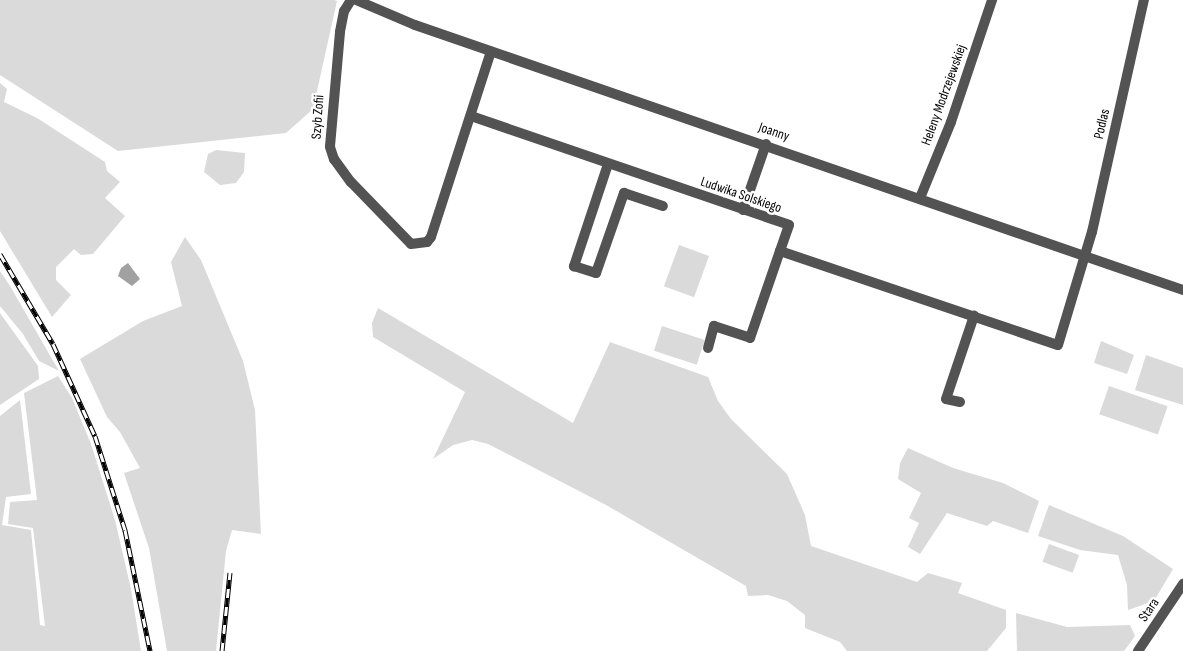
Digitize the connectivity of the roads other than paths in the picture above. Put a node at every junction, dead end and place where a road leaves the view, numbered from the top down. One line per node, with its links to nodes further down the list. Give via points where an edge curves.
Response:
1 (352, 0): 6 (street, Szyb Zofii, via 344,11 340,32 329,136 334,159 406,243 417,245 431,237)
2 (356, 0): 5 (street, Joanny, via 388,15)
3 (992, 0): 9 (street, Heleny Modrzejewskiej)
4 (1144, 0): 13 (street, Podlas)
5 (491, 51): 6 (street); 7 (street, Joanny)
6 (471, 116): 8 (street, Ludwika Solskiego)
7 (766, 144): 9 (street, Joanny); 11 (street)
8 (608, 164): 10 (street, via 574,266 596,273 624,193); 11 (street, Ludwika Solskiego)
9 (920, 198): 13 (street, Joanny)
10 (663, 206)
11 (743, 210): 12 (street, Ludwika Solskiego, via 788,225)
12 (780, 251): 15 (street); 16 (street, via 750,338 714,326)
13 (1085, 255): 14 (street, Joanny); 15 (street, via 1058,345)
14 (1183, 290)
15 (974, 316): 17 (street, via 946,398)
16 (708, 348)
17 (960, 402)
18 (1183, 584): 19 (street, Stara)
19 (1138, 651)

